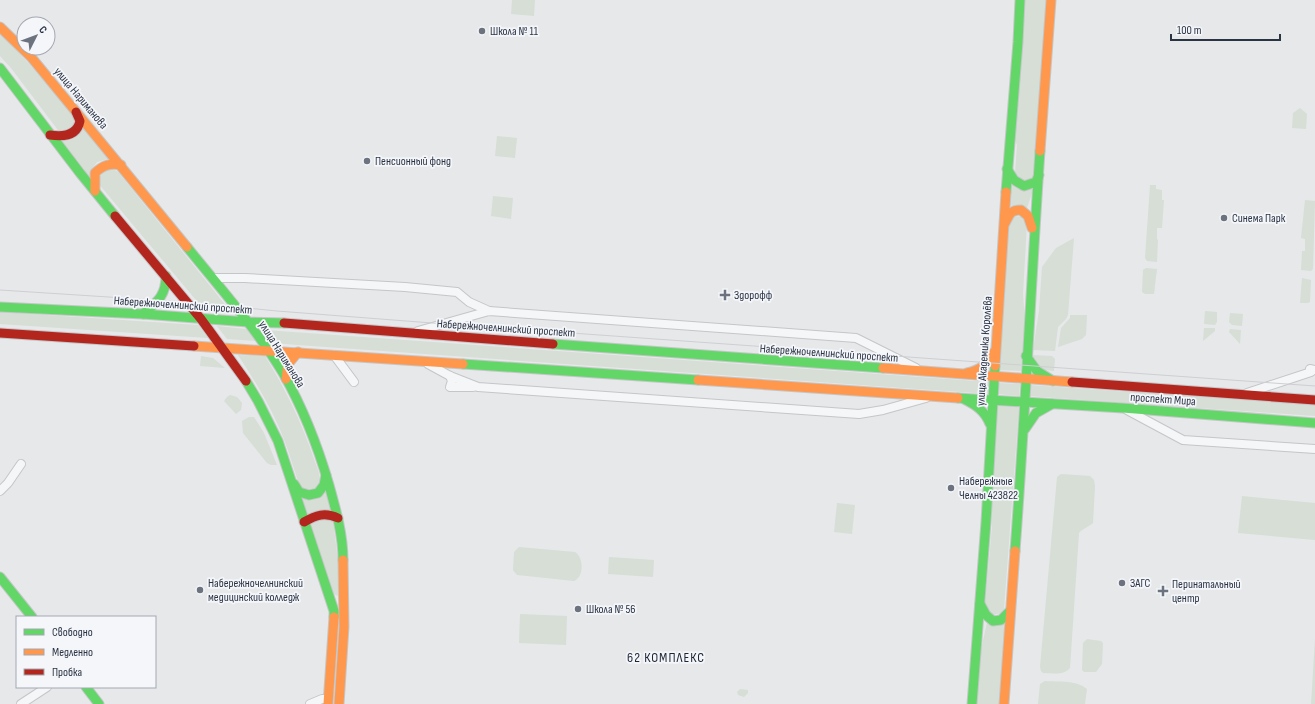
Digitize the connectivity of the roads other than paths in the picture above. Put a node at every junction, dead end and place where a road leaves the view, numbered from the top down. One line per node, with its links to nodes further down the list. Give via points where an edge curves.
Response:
1 (1020, 0): 8 (main road, улица Академика Королёва)
2 (1051, 0): 9 (main road)
3 (0, 27): 5 (main road, улица Нариманова, via 31,57)
4 (0, 68): 6 (main road)
5 (76, 111): 6 (main road, via 80,121 70,135); 7 (main road, улица Нариманова)
6 (50, 135): 10 (main road)
7 (121, 165): 10 (main road, via 102,165 95,173); 14 (main road, улица Нариманова)
8 (1007, 169): 9 (main road, via 1014,180 1024,186 1036,182); 11 (main road, улица Академика Королёва)
9 (1039, 175): 12 (main road)
10 (95, 191): 13 (main road)
11 (1004, 227): 12 (main road, via 1010,213 1020,209 1026,212 1031,221); 23 (main road, улица Академика Королёва)
12 (1034, 245): 27 (main road)
13 (166, 276): 17 (main road, via 163,296); 18 (main road)
14 (213, 278): 16 (street, via 457,292 469,302); 19 (main road, улица Нариманова)
15 (0, 306): 17 (main road, Набережночелнинский проспект)
16 (489, 311): 21 (street); 30 (street, via 856,338)
17 (143, 314): 18 (main road, Набережночелнинский проспект)
18 (201, 319): 19 (main road, Набережночелнинский проспект); 22 (main road)
19 (248, 322): 21 (main road, Набережночелнинский проспект); 24 (main road, улица Нариманова)
20 (0, 333): 22 (main road)
21 (410, 333): 30 (main road, Набережночелнинский проспект)
22 (223, 348): 24 (main road); 52 (main road, via 258,401 278,441)
23 (996, 348): 31 (main road, via 985,366 978,371); 32 (main road, улица Академика Королёва)
24 (269, 351): 25 (main road); 34 (main road, улица Нариманова)
25 (298, 352): 26 (main road); 34 (main road, via 287,366)
26 (334, 355): 28 (main road); 37 (street)
27 (1026, 356): 35 (main road); 36 (main road, via 1037,371)
28 (424, 361): 39 (main road); 39 (street, via 450,376 478,387 859,414)
29 (1315, 370): 38 (street, via 1310,369 1311,372)
30 (922, 372): 31 (main road, Набережночелнинский проспект)
31 (963, 373): 32 (main road, Набережночелнинский проспект)
32 (994, 376): 33 (main road, Набережночелнинский проспект); 41 (main road, улица Академика Королёва)
33 (1010, 378): 35 (main road, проспект Мира)
34 (286, 379): 51 (main road, улица Нариманова, via 308,423)
35 (1026, 379): 36 (main road, проспект Мира); 43 (main road)
36 (1054, 381): 38 (main road, проспект Мира)
37 (354, 382)
38 (1244, 394): 42 (main road, проспект Мира)
39 (934, 396): 40 (main road)
40 (961, 398): 41 (main road); 47 (main road, via 983,410)
41 (993, 400): 43 (main road, проспект Мира); 47 (main road, улица Академика Королёва)
42 (1315, 400)
43 (1025, 402): 44 (main road, проспект Мира); 48 (main road)
44 (1052, 404): 45 (main road, проспект Мира); 48 (main road, via 1030,418)
45 (1123, 408): 46 (main road, проспект Мира); 49 (street, via 1183,440)
46 (1315, 423)
47 (991, 429): 57 (main road, улица Академика Королёва)
48 (1024, 432): 58 (main road)
49 (1315, 449)
50 (21, 464): 53 (street)
51 (326, 475): 52 (main road, via 324,485 318,493 309,496 299,492); 54 (main road, улица Нариманова)
52 (292, 482): 55 (main road)
53 (0, 491)
54 (338, 518): 55 (main road, via 330,514 321,514); 66 (main road, улица Нариманова, via 344,593)
55 (304, 522): 62 (main road, via 334,611)
56 (0, 577): 59 (main road)
57 (980, 602): 58 (main road, via 985,616 996,622 1003,620); 67 (main road, улица Академика Королёва)
58 (1010, 611): 68 (main road)
59 (31, 616)
60 (45, 688): 63 (street)
61 (87, 688): 64 (main road)
62 (328, 701): 65 (street, via 322,699)
63 (21, 704)
64 (100, 704)
65 (310, 704)
66 (339, 704)
67 (972, 704)
68 (1004, 704)

